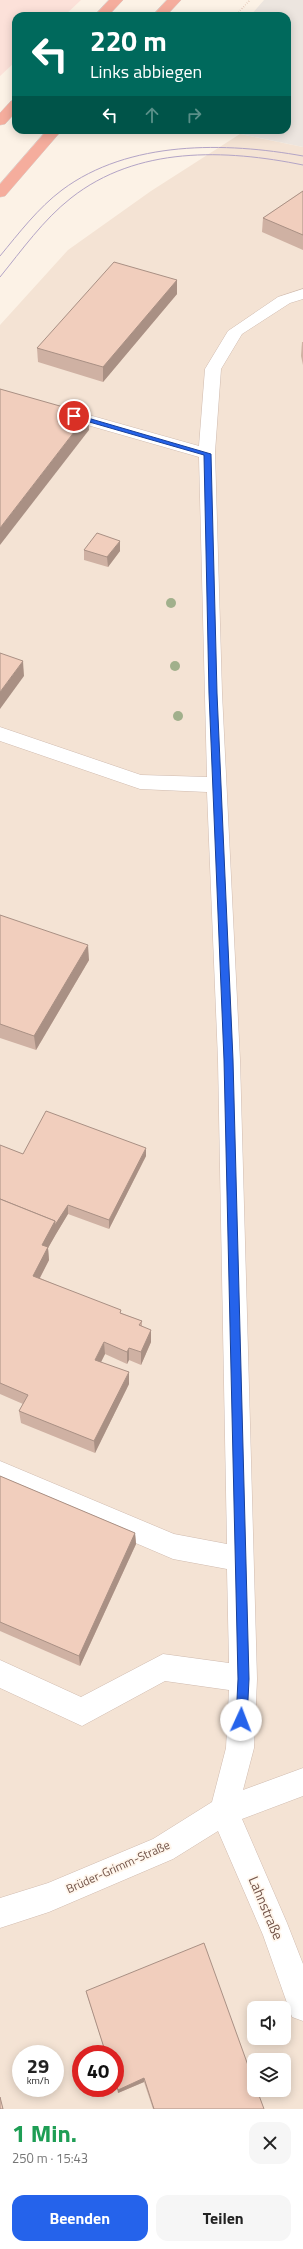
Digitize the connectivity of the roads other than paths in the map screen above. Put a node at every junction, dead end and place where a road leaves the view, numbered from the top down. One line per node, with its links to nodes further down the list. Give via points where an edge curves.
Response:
1 (116, 0): 3 (highway)
2 (174, 0): 4 (highway)
3 (105, 12)
4 (163, 12)
5 (12, 108): 6 (highway)
6 (0, 121)
7 (51, 134): 8 (highway)
8 (0, 192)
9 (303, 294): 11 (street, via 284,300 236,331 213,369)
10 (0, 395): 11 (street)
11 (207, 454): 13 (street)
12 (0, 734): 13 (street, via 140,782)
13 (217, 785): 15 (street, via 228,1060)
14 (0, 1473): 15 (street, via 174,1546)
15 (240, 1559): 17 (street)
16 (0, 1674): 17 (street, via 82,1712 163,1667)
17 (243, 1679): 19 (street, via 240,1748)
18 (303, 1782): 19 (street, Brüder-Grimm-Straße)
19 (224, 1811): 20 (street, Brüder-Grimm-Straße, via 163,1849 49,1897); 21 (street, Lahnstraße, via 277,1933)
20 (0, 1913)
21 (303, 2006)

